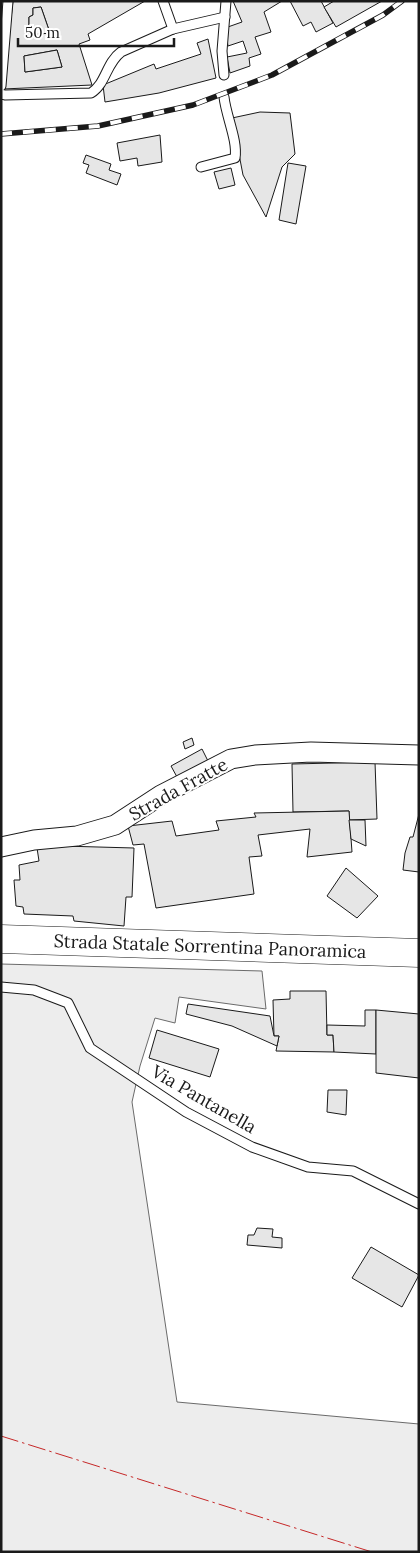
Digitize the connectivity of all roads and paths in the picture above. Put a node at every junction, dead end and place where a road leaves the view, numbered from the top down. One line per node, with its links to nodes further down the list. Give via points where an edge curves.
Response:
1 (8, 1): 7 (lane)
2 (163, 1): 5 (lane)
3 (226, 1): 4 (lane)
4 (225, 17): 5 (lane); 6 (lane)
5 (173, 30): 8 (lane, via 114,57 99,87 91,93)
6 (224, 75)
7 (1, 86)
8 (1, 94)
9 (224, 97): 10 (lane, via 236,148 235,158)
10 (200, 167)
11 (419, 756): 12 (street, Strada Fratte, via 312,752 231,759 161,795 115,824 78,836)
12 (1, 847)
13 (1, 939): 14 (main road, Strada Statale Sorrentina Panoramica)
14 (419, 953)
15 (1, 987): 16 (lane, Via Pantanella, via 34,990 68,1003 90,1048 186,1112 252,1147 308,1167 353,1171)
16 (419, 1204)

